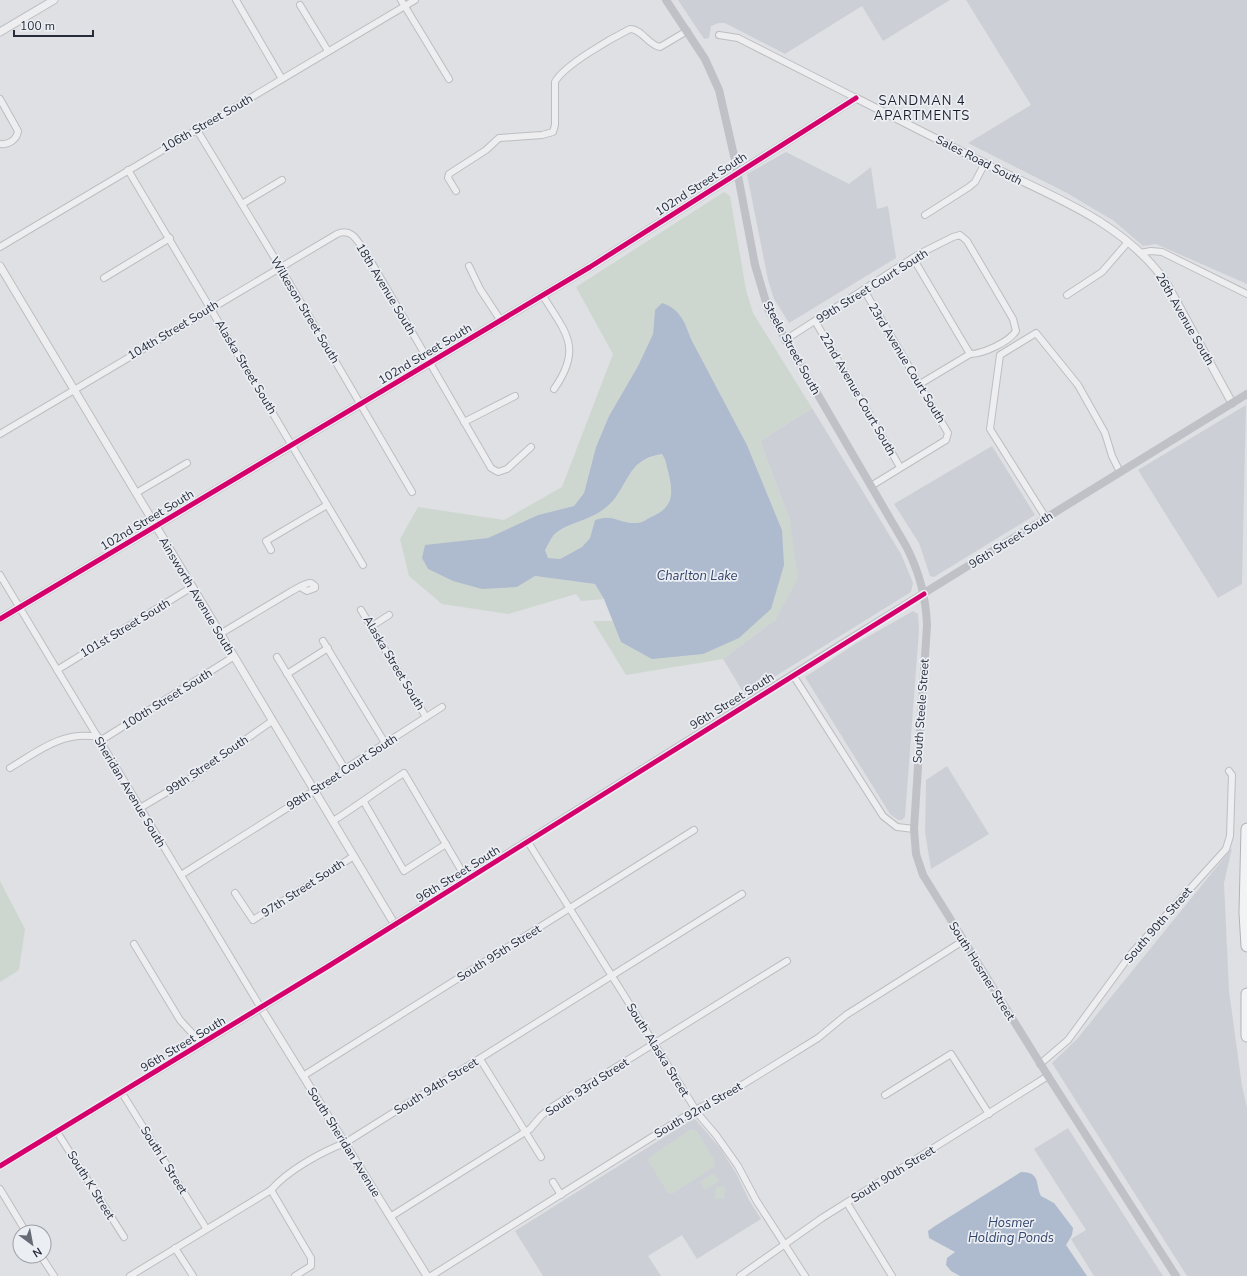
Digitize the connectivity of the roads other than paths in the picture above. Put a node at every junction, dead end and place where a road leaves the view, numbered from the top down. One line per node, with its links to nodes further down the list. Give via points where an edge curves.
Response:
1 (54, 0): 8 (street)
2 (236, 0): 11 (street)
3 (414, 0): 5 (street, 106th Street South)
4 (666, 0): 7 (main road, Steele Street South)
5 (403, 3): 10 (street, 106th Street South); 12 (street)
6 (300, 5): 10 (street)
7 (687, 31): 19 (main road, Steele Street South, via 718,86); 21 (street, via 662,47 654,45 631,29 584,57 555,82 553,132 499,138 486,150 449,174 448,178)
8 (0, 32)
9 (719, 35): 13 (street, Sales Road South, via 738,38)
10 (328, 51): 11 (street, 106th Street South)
11 (282, 79): 15 (street, 106th Street South)
12 (449, 80)
13 (856, 98): 17 (street, Sales Road South); 19 (street, 102nd Street South)
14 (0, 99): 16 (street, via 18,131 15,139)
15 (197, 130): 18 (street, 106th Street South); 22 (street, Wilkeson Street South)
16 (0, 144)
17 (985, 163): 23 (street, Sales Road South); 24 (street, via 970,187)
18 (128, 170): 26 (street, Alaska Street South); 28 (street, 106th Street South)
19 (737, 172): 38 (street, 102nd Street South); 42 (main road, Steele Street South, via 761,290)
20 (282, 180): 22 (street)
21 (456, 191)
22 (242, 204): 33 (street, Wilkeson Street South)
23 (1089, 214): 27 (street, 26th Avenue South)
24 (925, 215)
25 (348, 232): 33 (street, 104th Street South, via 337,234); 44 (street, 18th Avenue South, via 366,253)
26 (170, 238): 34 (street); 39 (street, Alaska Street South)
27 (1128, 242): 29 (street, 26th Avenue South); 37 (street, via 1102,272)
28 (0, 247)
29 (1140, 253): 36 (street, via 1162,252); 50 (street, 26th Avenue South, via 1156,268 1167,284)
30 (913, 258): 35 (street, 99th Street Court South); 43 (street); 43 (street, 99th Street Court South, via 960,235 969,244 1017,330 1011,337 990,349 980,354)
31 (0, 266): 46 (street, Ainsworth Avenue South)
32 (469, 266): 40 (street, via 480,289)
33 (280, 267): 39 (street, 104th Street South); 51 (street, Wilkeson Street South)
34 (104, 278)
35 (864, 290): 41 (street, 99th Street Court South); 45 (street, 23rd Avenue Court South)
36 (1247, 294)
37 (1066, 295)
38 (543, 296): 40 (street, 102nd Street South); 47 (street, via 566,333 570,352 569,364)
39 (211, 307): 46 (street, 104th Street South); 54 (street, Alaska Street South)
40 (501, 321): 44 (street, 102nd Street South)
41 (815, 321): 42 (street, 99th Street Court South); 57 (street, 22nd Avenue Court South)
42 (785, 340): 59 (main road, Steele Street South)
43 (970, 354): 45 (street)
44 (429, 364): 51 (street, 102nd Street South); 52 (street, 18th Avenue South)
45 (920, 384): 57 (street, 23rd Avenue Court South, via 948,431 948,437)
46 (74, 389): 53 (street, 104th Street South); 61 (street, Ainsworth Avenue South)
47 (554, 389)
48 (1247, 394): 50 (main road, 96th Street South)
49 (514, 396): 52 (street)
50 (1232, 403): 58 (main road, 96th Street South)
51 (361, 404): 54 (street, 102nd Street South); 60 (street, Wilkeson Street South)
52 (464, 422): 55 (street, 18th Avenue South, via 496,472 508,469)
53 (0, 434)
54 (292, 445): 62 (street, Alaska Street South); 64 (street, 102nd Street South)
55 (531, 447)
56 (187, 463): 61 (street)
57 (900, 467): 59 (street)
58 (1120, 472): 63 (main road, 96th Street South); 63 (street, via 1114,462 1107,437 1078,385 1036,332 1000,355 990,429)
59 (871, 486): 70 (main road, Steele Street South, via 910,555)
60 (412, 492)
61 (136, 493): 64 (street, Ainsworth Avenue South)
62 (327, 505): 65 (street, via 266,541); 66 (street, Alaska Street South)
63 (1046, 518): 70 (main road, 96th Street South)
64 (156, 526): 68 (street, Ainsworth Avenue South); 71 (street, 102nd Street South)
65 (271, 550)
66 (363, 565)
67 (0, 575): 71 (street, Sheridan Avenue South)
68 (192, 587): 76 (street, Ainsworth Avenue South); 81 (street, 101st Street South)
69 (300, 587): 76 (street)
70 (924, 594): 83 (main road, 96th Street South); 96 (main road, South Steele Street, via 927,625)
71 (20, 607): 74 (street, 102nd Street South); 81 (street, Sheridan Avenue South)
72 (361, 610): 75 (street, Alaska Street South)
73 (389, 615): 75 (street)
74 (0, 619)
75 (372, 626): 85 (street, Alaska Street South)
76 (220, 634): 79 (street, Ainsworth Avenue South)
77 (324, 641): 78 (street)
78 (328, 648): 82 (street); 88 (street)
79 (233, 657): 86 (street, Ainsworth Avenue South); 87 (street, 100th Street South)
80 (277, 657): 82 (street)
81 (57, 670): 87 (street, Sheridan Avenue South)
82 (288, 674): 90 (street)
83 (793, 675): 96 (street, via 883,816 897,827); 99 (main road, 96th Street South)
84 (442, 707): 85 (street, 98th Street Court South)
85 (426, 717): 88 (street, 98th Street Court South)
86 (272, 721): 92 (street, Ainsworth Avenue South); 94 (street, 99th Street South, via 191,778)
87 (99, 739): 89 (street, via 87,735 54,741); 94 (street, Sheridan Avenue South)
88 (385, 743): 90 (street, 98th Street Court South)
89 (10, 768)
90 (345, 768): 92 (street, 98th Street Court South, via 329,783)
91 (1229, 771): 119 (street, South 90th Street, via 1232,775 1230,836 1226,849 1131,954 1068,1040)
92 (314, 791): 95 (street, Ainsworth Avenue South); 102 (street, 98th Street Court South)
93 (364, 802): 95 (street); 100 (street, via 404,871); 100 (street, via 404,773)
94 (140, 808): 102 (street, Sheridan Avenue South)
95 (333, 821): 101 (street, Ainsworth Avenue South)
96 (914, 829): 108 (main road, South Hosmer Street, via 916,854 923,875)
97 (1247, 829): 110 (highway)
98 (694, 830): 106 (street, South 95th Street)
99 (528, 842): 103 (main road, 96th Street South); 106 (street, South Alaska Street)
100 (446, 844): 103 (street)
101 (354, 856): 104 (street, 97th Street South, via 253,920); 107 (street, Ainsworth Avenue South)
102 (181, 875): 114 (street, Sheridan Avenue South)
103 (467, 880): 107 (main road, 96th Street South)
104 (235, 893)
105 (742, 894): 112 (street, South 94th Street)
106 (570, 910): 112 (street, South Alaska Street); 120 (street, South 95th Street)
107 (395, 925): 114 (main road, 96th Street South)
108 (963, 942): 119 (main road, South Hosmer Street); 124 (street, South 92nd Street, via 846,1014 818,1038 729,1093)
109 (134, 944): 116 (street, via 180,1020)
110 (1247, 946)
111 (787, 961): 117 (street, South 93rd Street)
112 (612, 977): 117 (street, South Alaska Street); 118 (street, South 94th Street)
113 (1247, 994): 115 (highway)
114 (261, 1008): 116 (main road, 96th Street South); 120 (street, South Sheridan Avenue)
115 (1247, 1036)
116 (202, 1044): 122 (main road, 96th Street South)
117 (654, 1044): 124 (street, South Alaska Street); 127 (street, South 93rd Street, via 552,1107)
118 (480, 1058): 127 (street); 128 (street, South 94th Street)
119 (1040, 1064): 121 (main road, South Hosmer Street)
120 (303, 1076): 128 (street, South Sheridan Avenue)
121 (1048, 1076): 125 (street, South 90th Street); 152 (main road, South Hosmer Street)
122 (122, 1093): 126 (main road, 96th Street South); 138 (street, South L Street)
123 (885, 1095): 125 (street, via 951,1054)
124 (696, 1110): 134 (street, South 92nd Street); 140 (street, South Alaska Street, via 738,1166)
125 (989, 1114): 135 (street, South 90th Street)
126 (57, 1132): 130 (main road, 96th Street South); 139 (street, South K Street)
127 (526, 1132): 129 (street); 136 (street, South 93rd Street)
128 (345, 1143): 133 (street, South 94th Street, via 332,1147 294,1170); 136 (street, South Sheridan Avenue)
129 (541, 1157)
130 (0, 1166)
131 (553, 1182): 134 (street)
132 (0, 1189): 137 (street)
133 (271, 1190): 138 (street, South 94th Street); 146 (street, via 309,1252 312,1262 308,1268)
134 (561, 1195): 148 (street, South 92nd Street)
135 (847, 1203): 140 (street, South 90th Street); 151 (street)
136 (390, 1217): 147 (street, South Sheridan Avenue)
137 (21, 1224)
138 (206, 1228): 141 (street, South 94th Street)
139 (124, 1237)
140 (784, 1244): 149 (street, South 90th Street); 150 (street, South Alaska Street)
141 (175, 1248): 144 (street, South 94th Street); 145 (street)
142 (46, 1264): 143 (street)
143 (54, 1276)
144 (130, 1276)
145 (193, 1276)
146 (295, 1276)
147 (426, 1276)
148 (431, 1276)
149 (740, 1276)
150 (805, 1276)
151 (892, 1276)
152 (1176, 1276)

